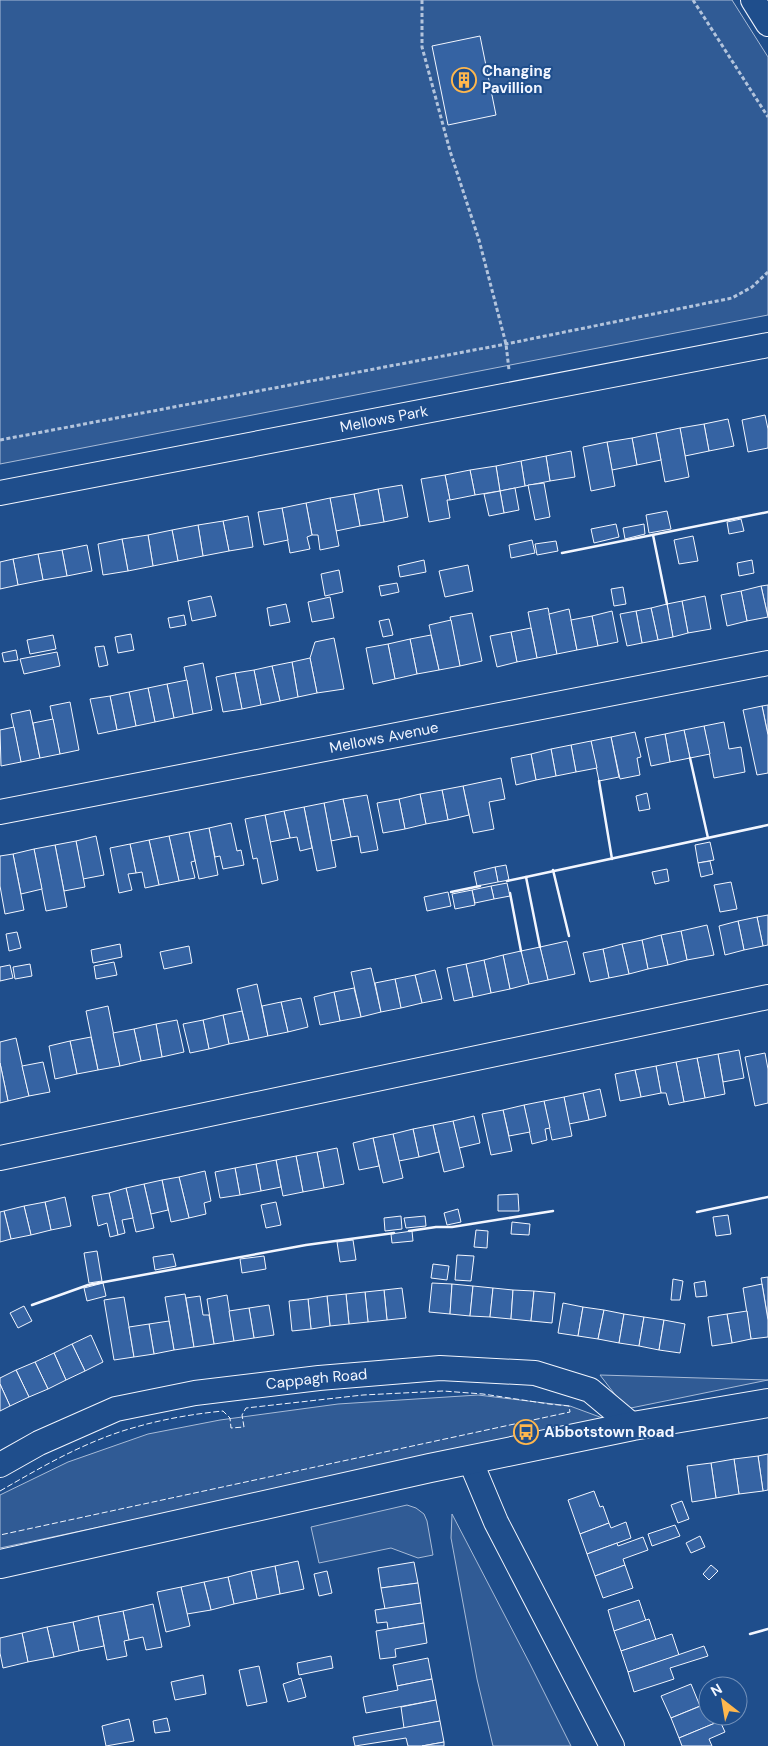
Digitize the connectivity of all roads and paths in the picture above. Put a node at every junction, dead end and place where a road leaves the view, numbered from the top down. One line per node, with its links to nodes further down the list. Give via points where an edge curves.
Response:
1 (422, 0): 7 (path, via 422,47)
2 (693, 0): 5 (path)
3 (753, 0): 4 (street)
4 (768, 24)
5 (768, 117)
6 (768, 272): 7 (path, via 752,287 732,298)
7 (506, 344): 9 (path); 10 (path)
8 (768, 346): 9 (street, Mellows Park)
9 (514, 394): 11 (street, Mellows Park)
10 (0, 440)
11 (0, 493)
12 (768, 663): 13 (street, Mellows Avenue)
13 (0, 812)
14 (768, 997): 15 (street)
15 (0, 1158)
16 (768, 1403): 17 (street)
17 (633, 1426): 18 (street); 19 (street, Cappagh Road, via 590,1390 535,1373 440,1368 195,1393 116,1409 39,1443)
18 (470, 1460): 20 (street); 21 (street, via 496,1522)
19 (0, 1466)
20 (0, 1564)
21 (612, 1746)

